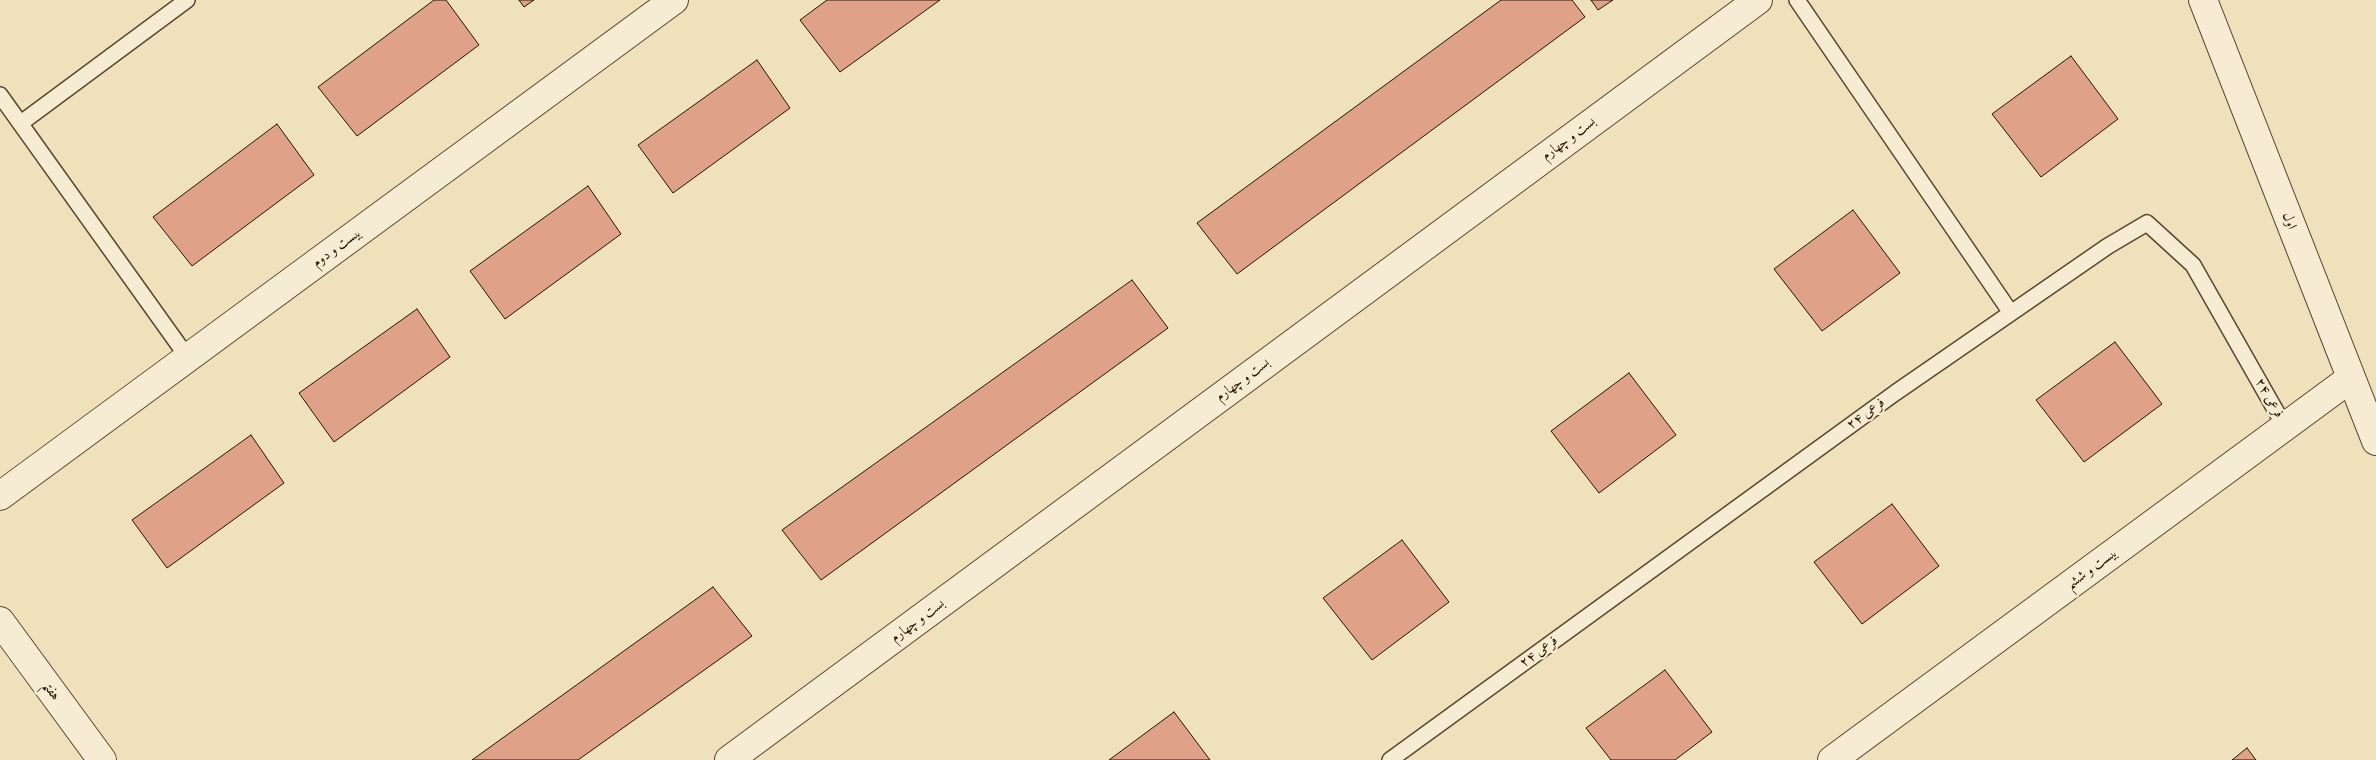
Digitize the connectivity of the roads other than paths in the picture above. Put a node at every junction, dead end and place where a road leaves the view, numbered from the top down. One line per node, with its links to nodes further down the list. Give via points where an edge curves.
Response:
1 (188, 0): 7 (lane)
2 (674, 0): 9 (street, بیست و دوم)
3 (1758, 0): 16 (street, بست و چهارم)
4 (1798, 0): 8 (lane)
5 (2203, 0): 10 (street, اول)
6 (0, 95): 7 (lane)
7 (20, 123): 9 (lane)
8 (2011, 313): 11 (lane, فرعی ۲۴, via 2147,223 2194,265); 17 (lane, فرعی ۲۴, via 1887,399)
9 (188, 358): 13 (street, بیست و دوم)
10 (2352, 378): 11 (street, بیست و ششم); 12 (street, اول)
11 (2285, 427): 18 (street, بیست و ششم)
12 (2376, 441)
13 (0, 496)
14 (0, 622): 15 (street, هفتم)
15 (102, 760)
16 (729, 760)
17 (1390, 760)
18 (1832, 760)

